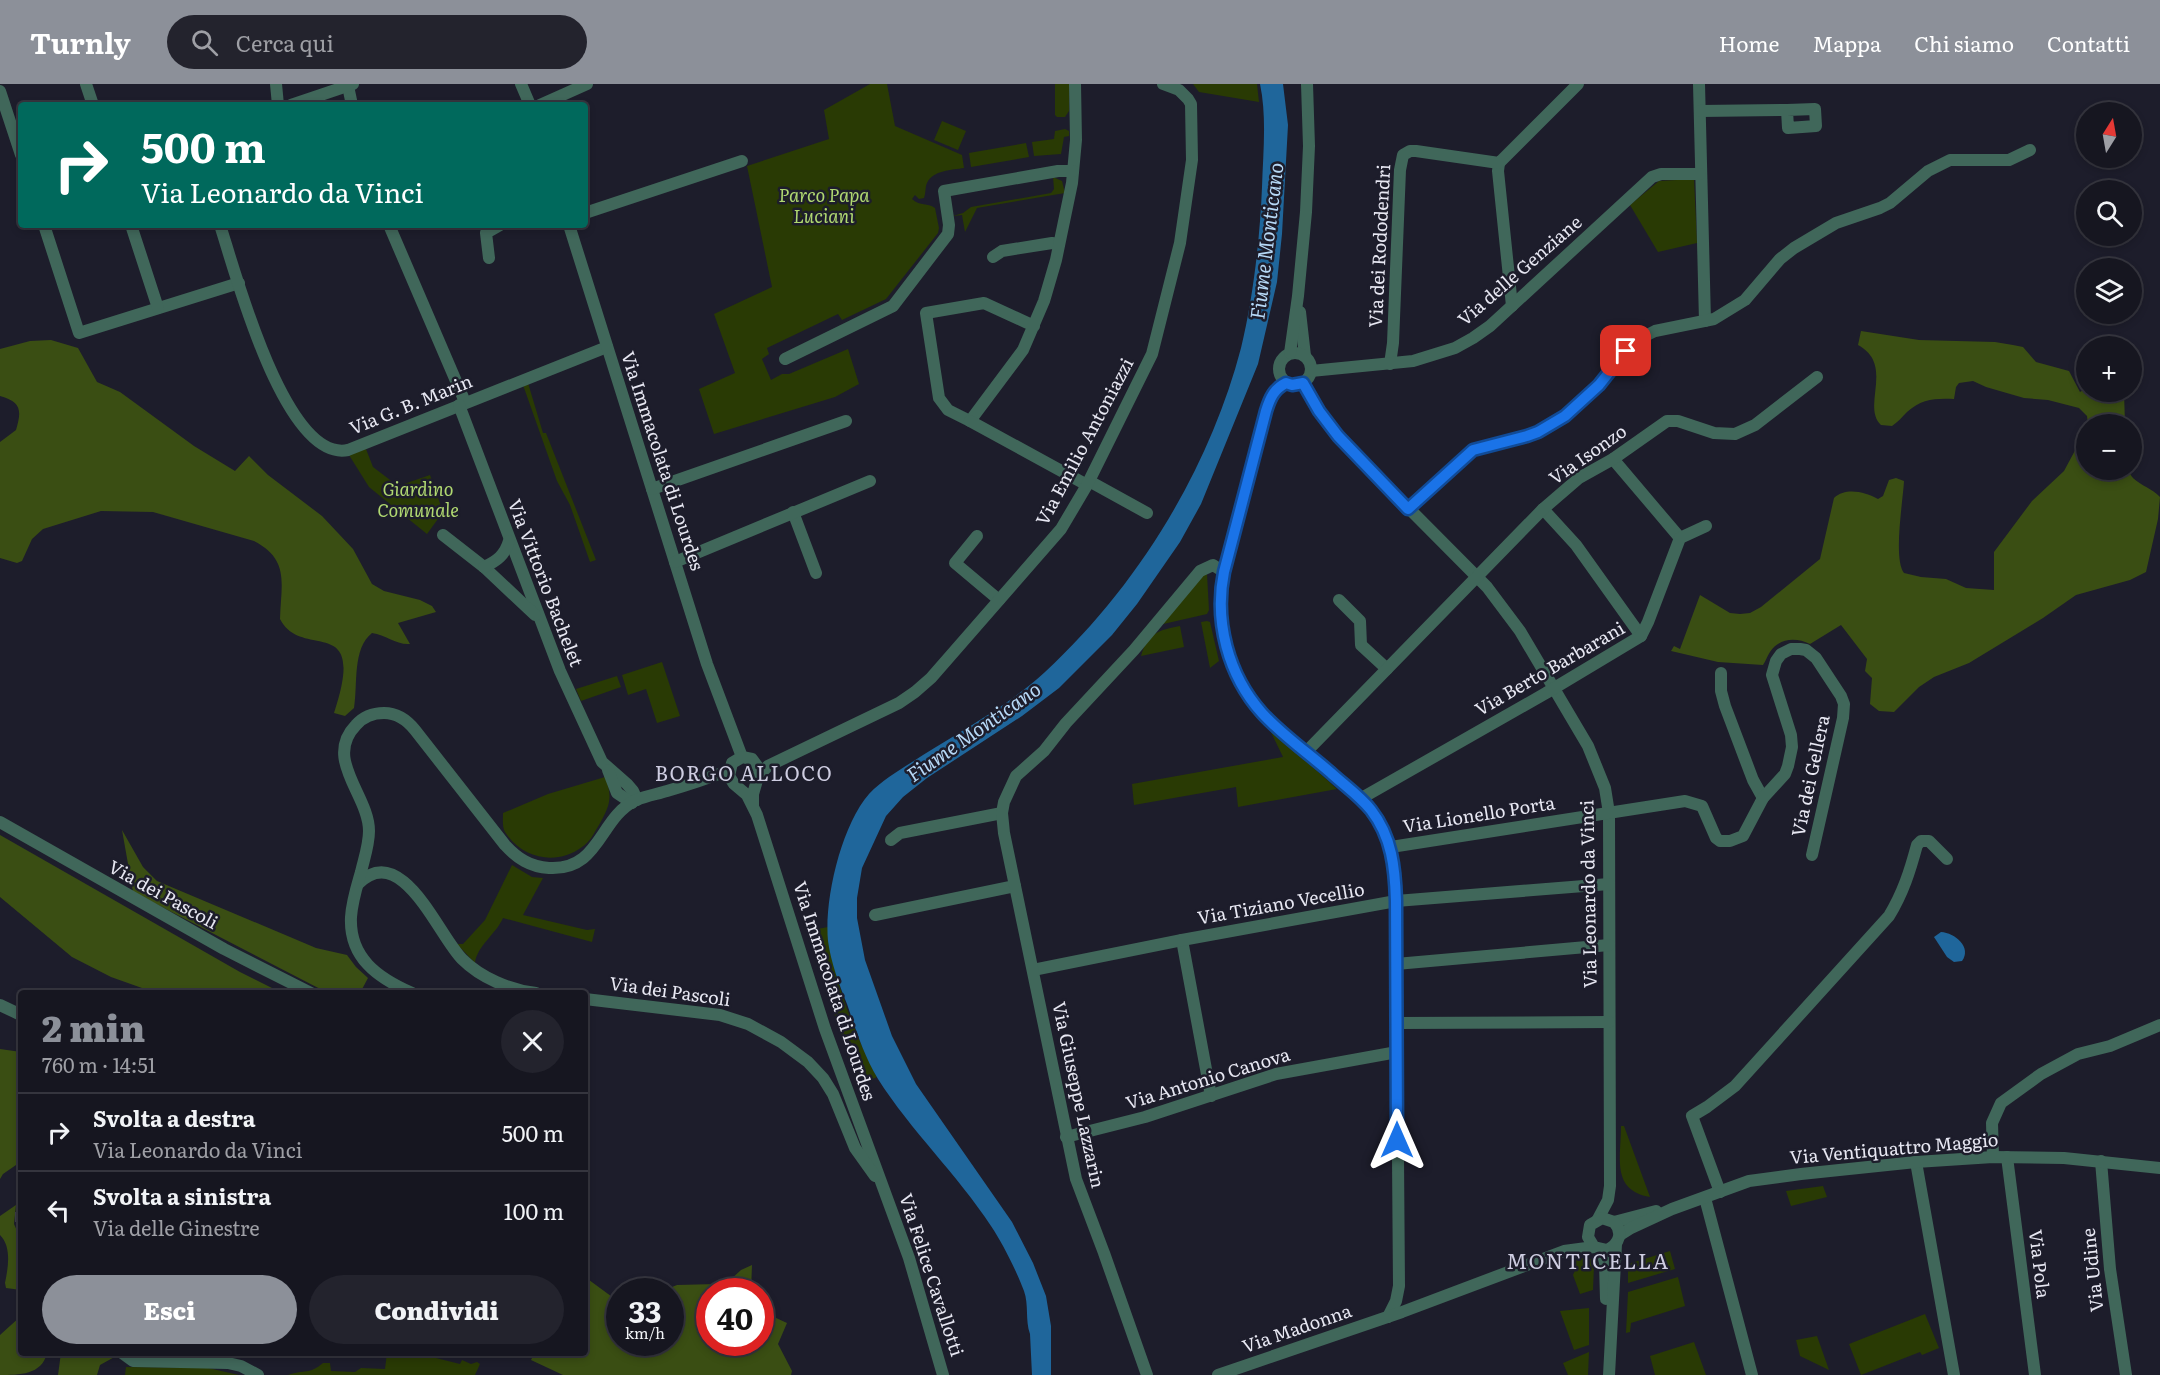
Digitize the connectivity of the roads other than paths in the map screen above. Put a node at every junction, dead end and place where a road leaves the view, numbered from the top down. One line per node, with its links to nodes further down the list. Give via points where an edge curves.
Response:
1 (86, 84): 12 (street)
2 (276, 84): 13 (street)
3 (521, 84): 16 (street)
4 (587, 84): 17 (street)
5 (1076, 84): 24 (street)
6 (1162, 84): 56 (street, Via Emilio Antoniazzi, via 1184,94 1192,110 1191,175 1180,243 1152,354)
7 (1307, 84): 37 (street, via 1308,157)
8 (1578, 84): 23 (street)
9 (1699, 84): 19 (street)
10 (350, 85): 14 (street); 15 (street)
11 (0, 91): 20 (street)
12 (92, 102)
13 (278, 102)
14 (300, 102)
15 (352, 102)
16 (529, 102)
17 (547, 102)
18 (1787, 110): 19 (street)
19 (1700, 111): 25 (street)
20 (18, 146)
21 (2030, 150): 40 (street, via 2009,160 1950,160 1937,164 1890,203 1836,223 1794,248 1745,300)
22 (742, 161): 26 (street)
23 (1498, 163): 38 (street); 46 (street, Via dei Rododendri, via 1416,151 1403,155)
24 (1073, 171): 33 (street); 45 (street, via 944,191 948,234 893,306)
25 (1700, 174): 38 (street, Via delle Genziane, via 1652,177); 40 (street)
26 (588, 212)
27 (45, 228): 39 (street, via 79,333)
28 (132, 228): 39 (street)
29 (221, 228): 36 (street, Via G. B. Marin)
30 (390, 228): 51 (street, Via Vittorio Bachelet)
31 (495, 228): 35 (street, via 486,233)
32 (570, 228): 42 (street, Via Immacolata di Lourdes)
33 (1059, 244): 34 (street, via 1002,251); 41 (street)
34 (993, 257)
35 (489, 258)
36 (239, 283): 39 (street); 51 (street, Via G. B. Marin, via 251,322 288,408 320,444 333,451 348,450)
37 (1298, 296): 43 (street); 44 (street)
38 (1512, 306): 46 (street, Via delle Genziane, via 1490,326 1455,348 1433,357)
39 (158, 308)
40 (1705, 321): 58 (street, via 1642,337 1565,416 1538,432 1473,450)
41 (1034, 326): 53 (street, via 1023,350); 53 (street, via 984,303 926,313 941,403)
42 (607, 347): 51 (street, Via G. B. Marin); 57 (street, Via Immacolata di Lourdes)
43 (1290, 353): 44 (street); 49 (street, via 1281,360 1279,369)
44 (1305, 356): 47 (street)
45 (785, 359)
46 (1390, 364): 47 (street, Via delle Genziane)
47 (1311, 370): 50 (street)
48 (1817, 377): 54 (street, Via Isonzo, via 1755,425 1735,434 1667,421)
49 (1286, 383): 50 (street); 69 (street, via 1269,401)
50 (1303, 383): 58 (street, Via Leonardo da Vinci, via 1338,436)
51 (462, 404): 66 (street, Via Vittorio Bachelet)
52 (846, 421): 57 (street)
53 (970, 421): 56 (street)
54 (1613, 459): 59 (street, Via Isonzo, via 1579,478); 65 (street)
55 (870, 481): 60 (street)
56 (1088, 483): 61 (street); 72 (street, Via Emilio Antoniazzi, via 1055,538)
57 (652, 489): 67 (street, Via Immacolata di Lourdes)
58 (1408, 509): 71 (street, Via Leonardo da Vinci)
59 (1543, 509): 71 (street, Via Isonzo); 75 (street, via 1576,545)
60 (793, 512): 67 (street); 70 (street)
61 (1147, 513)
62 (1706, 526): 65 (street)
63 (443, 535): 68 (street)
64 (978, 536): 72 (street, via 955,563)
65 (1680, 538): 75 (street, Via Berto Barbarani)
66 (510, 541): 68 (street, via 500,558); 74 (street, Via Vittorio Bachelet)
67 (675, 562): 80 (street, Via Immacolata di Lourdes, via 722,707)
68 (484, 567): 74 (street)
69 (1224, 572): 79 (street, via 1220,597 1222,626 1238,675 1260,711); 91 (street, Via Giuseppe Lazzarin, via 1213,566 1200,571 1044,751 1016,776)
70 (816, 573)
71 (1476, 577): 76 (street, Via Isonzo); 78 (street, Via Leonardo da Vinci, via 1520,631)
72 (999, 600): 82 (street, Via Emilio Antoniazzi, via 915,692)
73 (1339, 600): 76 (street, via 1360,621 1361,645)
74 (538, 617): 81 (street, Via Vittorio Bachelet)
75 (1641, 636): 78 (street, Via Berto Barbarani)
76 (1387, 669): 79 (street, Via Isonzo)
77 (1721, 673): 87 (street, via 1725,706)
78 (1554, 688): 88 (street, Via Berto Barbarani); 92 (street, Via Leonardo da Vinci, via 1597,765)
79 (1306, 752): 88 (street)
80 (734, 766): 82 (street, via 752,759); 84 (street, Via Immacolata di Lourdes); 86 (street)
81 (608, 769): 83 (street, Via Vittorio Bachelet); 85 (street, Via Vittorio Bachelet)
82 (761, 772): 84 (street, Via Emilio Antoniazzi, via 747,788); 90 (street, Via Immacolata di Lourdes)
83 (627, 783): 86 (street, via 640,790); 89 (street, Via Vittorio Bachelet)
84 (738, 787): 90 (street, Via Immacolata di Lourdes)
85 (617, 793): 89 (street); 94 (street)
86 (661, 793): 89 (street)
87 (1763, 798): 92 (street, Via dei Gellera, via 1743,836 1723,842 1716,838 1702,806 1691,801); 97 (street, Via dei Gellera, via 1785,774 1792,747 1773,667 1780,654 1806,650 1816,658 1841,696 1844,709)
88 (1360, 799): 96 (street, via 1376,818)
89 (634, 802): 94 (street)
90 (753, 806): 125 (street, Via Immacolata di Lourdes, via 825,1029)
91 (1002, 813): 95 (street, via 900,833); 101 (street, Via Giuseppe Lazzarin)
92 (1609, 813): 96 (street, Via Lionello Porta); 100 (street, Via Leonardo da Vinci)
93 (0, 822): 108 (street, Via dei Pascoli, via 214,944)
94 (612, 822): 99 (street, via 589,854 574,864 554,868 528,864 505,845 410,724 392,714 371,715 351,731 343,753 369,826)
95 (891, 840)
96 (1391, 847): 102 (street)
97 (1812, 855)
98 (1947, 859): 126 (street, via 1929,841 1917,845 1900,899 1889,916 1735,1086 1692,1116)
99 (358, 884): 109 (street, via 351,916 357,947 370,969); 110 (street, via 374,874 397,876 412,889 466,963 496,982)
100 (1610, 884): 102 (street, Via Tiziano Vecellio); 105 (street, Via Leonardo da Vinci)
101 (1015, 886): 103 (street); 107 (street, Via Giuseppe Lazzarin)
102 (1396, 901): 104 (street, Via Tiziano Vecellio); 106 (street)
103 (875, 915)
104 (1182, 940): 107 (street, Via Tiziano Vecellio); 118 (street)
105 (1609, 945): 106 (street); 114 (street, Via Leonardo da Vinci)
106 (1396, 964): 115 (street)
107 (1033, 970): 119 (street, Via Giuseppe Lazzarin)
108 (305, 990)
109 (406, 990)
110 (522, 990)
111 (588, 999): 125 (street, Via dei Pascoli, via 720,1015 748,1024 781,1042 823,1078 855,1148)
112 (0, 1005): 113 (street)
113 (18, 1014)
114 (1609, 1022): 115 (street); 129 (street, Via Leonardo da Vinci, via 1610,1186)
115 (1397, 1023): 117 (street)
116 (2160, 1025): 120 (street, via 2110,1046 2078,1054 2001,1102 1992,1123)
117 (1396, 1052): 118 (street, Via Antonio Canova, via 1276,1074); 135 (street)
118 (1211, 1096): 119 (street, Via Antonio Canova)
119 (1066, 1137): 142 (street, Via Giuseppe Lazzarin, via 1081,1195)
120 (1993, 1157): 121 (street, Via Ventiquattro Maggio); 123 (street, Via Ventiquattro Maggio)
121 (2007, 1157): 122 (street, Via Ventiquattro Maggio); 147 (street, Via Pola)
122 (2100, 1161): 124 (street, Via Ventiquattro Maggio); 148 (street, Via Udine, via 2110,1269)
123 (1916, 1162): 126 (street, Via Ventiquattro Maggio, via 1773,1177); 146 (street)
124 (2160, 1168)
125 (883, 1186): 141 (street, Via Felice Cavallotti)
126 (1720, 1192): 127 (street, Via Ventiquattro Maggio)
127 (1705, 1198): 128 (street, Via Ventiquattro Maggio); 145 (street)
128 (1672, 1209): 130 (street, Via Ventiquattro Maggio); 132 (street, Via Ventiquattro Maggio, via 1631,1228)
129 (1598, 1219): 130 (street); 131 (street)
130 (1614, 1222): 132 (street)
131 (1587, 1234): 133 (street); 134 (street)
132 (1618, 1240): 133 (street, via 1607,1250); 138 (street)
133 (1598, 1248): 134 (street); 138 (street, via 1605,1263)
134 (1564, 1251): 136 (street, Via Madonna)
135 (1399, 1286): 136 (street, via 1407,1300); 137 (street)
136 (1422, 1304): 137 (street, Via Madonna)
137 (1388, 1317): 143 (street, Via Madonna)
138 (1610, 1347): 144 (street)
139 (126, 1356): 140 (street, via 133,1361 228,1363)
140 (258, 1375)
141 (943, 1375)
142 (1147, 1375)
143 (1218, 1375)
144 (1609, 1375)
145 (1752, 1375)
146 (1954, 1375)
147 (2035, 1375)
148 (2126, 1375)

